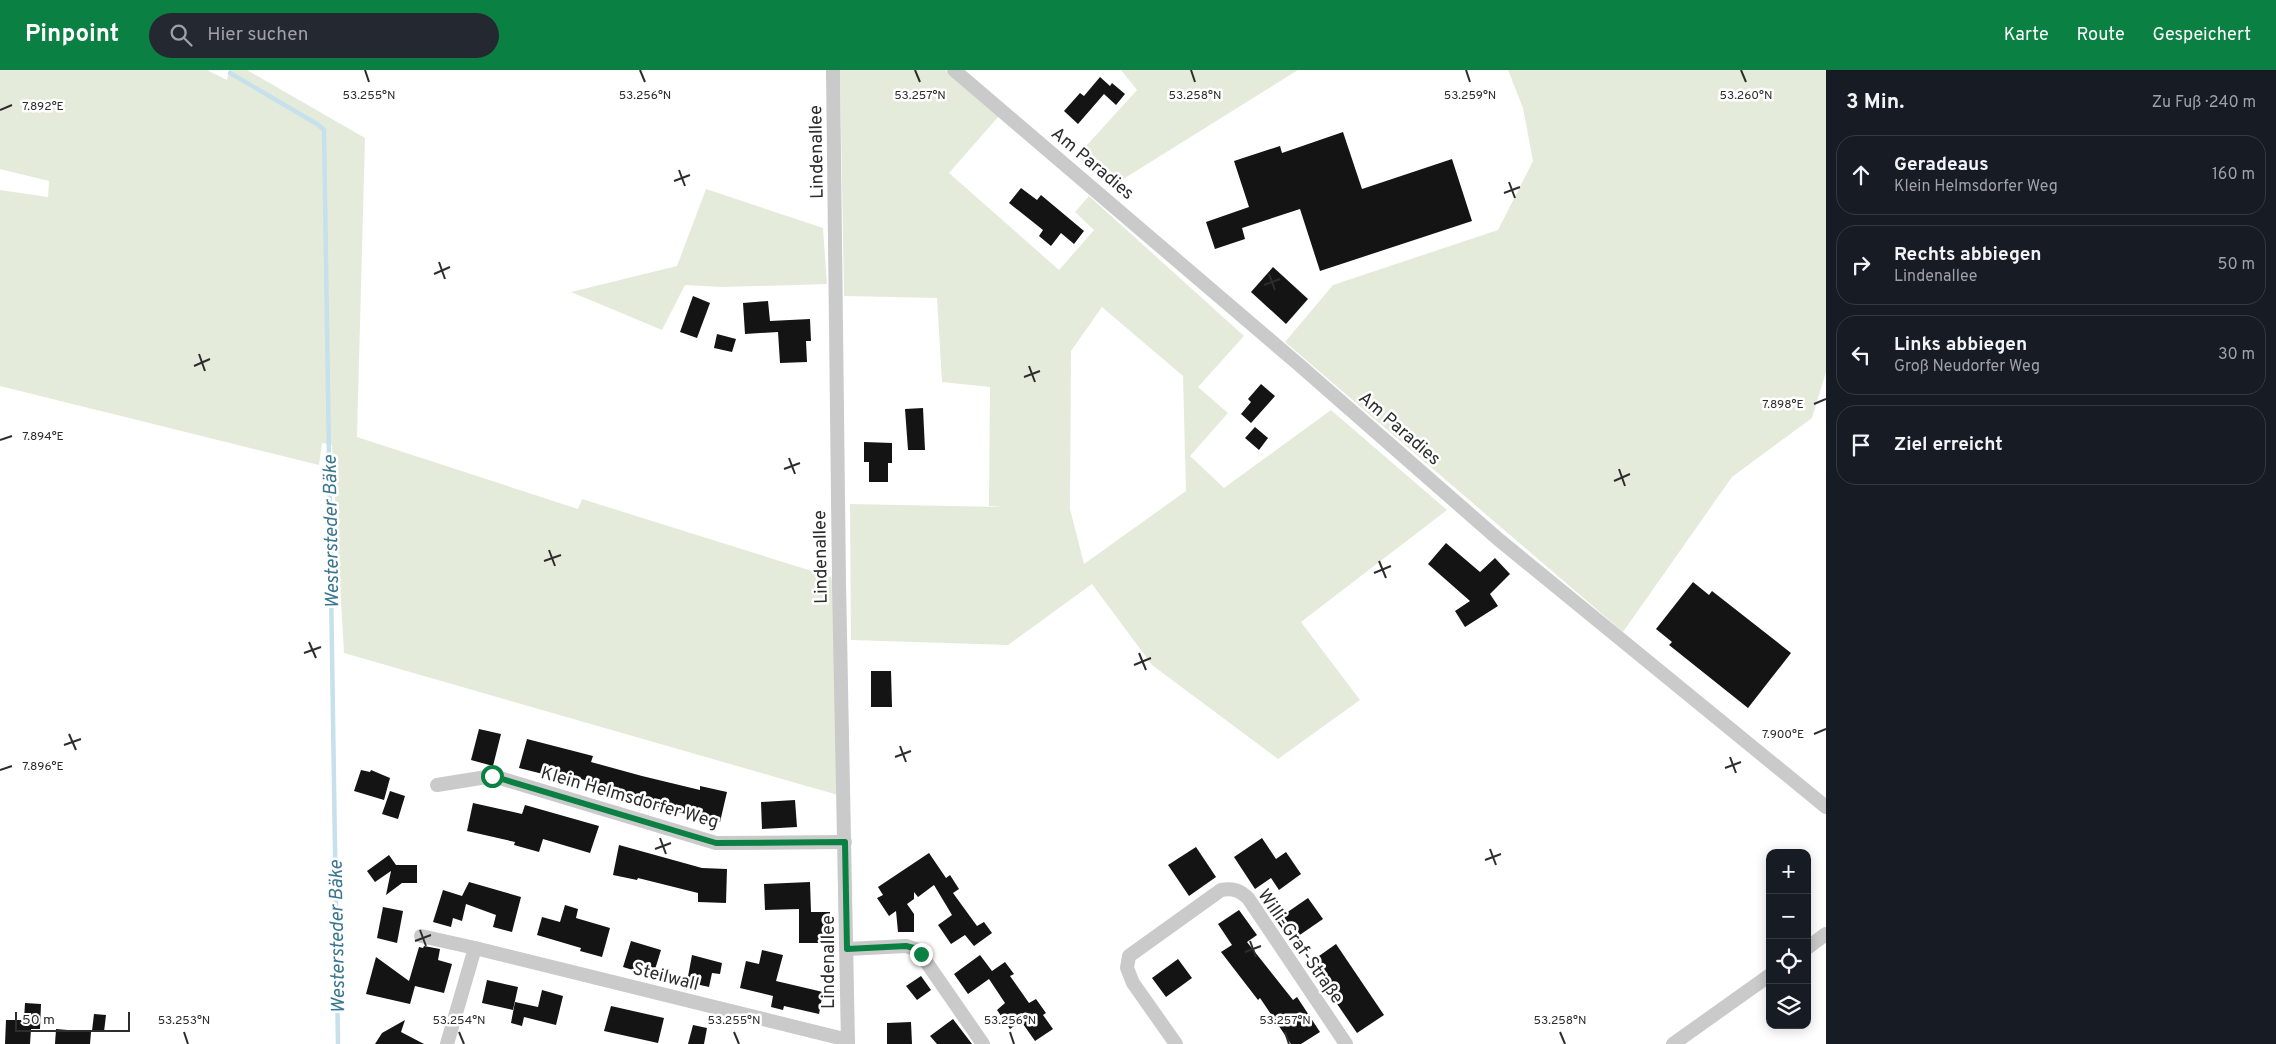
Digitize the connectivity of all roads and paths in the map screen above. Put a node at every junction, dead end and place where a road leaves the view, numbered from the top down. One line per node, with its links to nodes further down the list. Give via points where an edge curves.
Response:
1 (833, 70): 5 (street, Lindenallee)
2 (954, 70): 4 (street, Am Paradies, via 1498,539)
3 (437, 785): 5 (street, Klein Helmsdorfer Weg, via 492,776 716,843)
4 (1826, 807)
5 (845, 842): 10 (street, Lindenallee)
6 (1826, 934): 8 (street)
7 (421, 936): 9 (street, Steilwall)
8 (1811, 945)
9 (475, 948): 12 (street, Steilwall); 13 (street)
10 (847, 949): 12 (street, Lindenallee); 14 (street, via 906,946 918,950)
11 (1766, 977): 17 (street)
12 (848, 1042)
13 (447, 1044)
14 (983, 1044)
15 (1176, 1044): 16 (street, Willi-Graf-Straße, via 1133,983 1127,968 1129,956 1221,890 1230,888 1239,890 1248,898)
16 (1346, 1044)
17 (1673, 1044)

